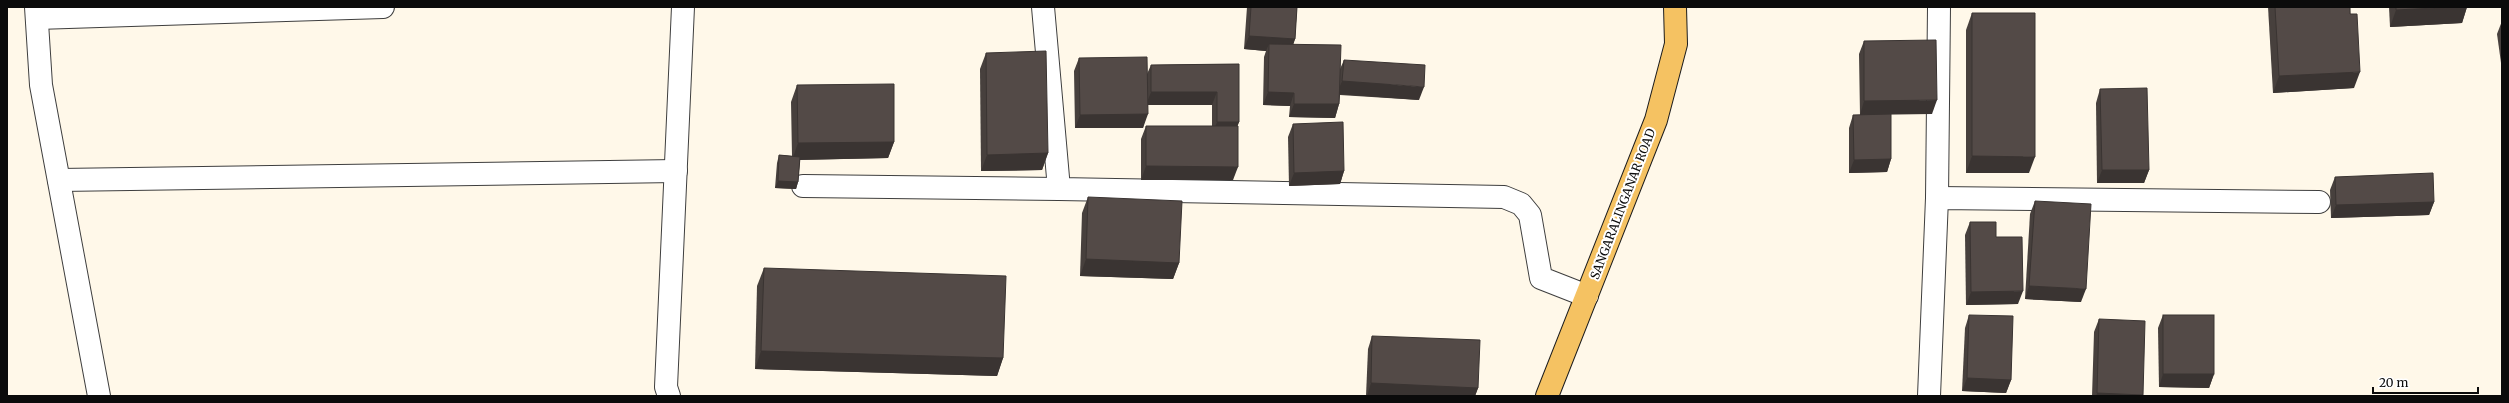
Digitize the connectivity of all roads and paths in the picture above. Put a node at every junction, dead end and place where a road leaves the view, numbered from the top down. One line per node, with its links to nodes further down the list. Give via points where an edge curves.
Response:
1 (383, 7): 6 (street)
2 (683, 7): 7 (street)
3 (1043, 7): 10 (street)
4 (1676, 7): 13 (main road, SANGARALINGANAR ROAD, via 1676,44 1656,120)
5 (1939, 7): 11 (street)
6 (37, 12): 8 (street, via 41,85)
7 (676, 171): 8 (street); 15 (street, via 666,387)
8 (59, 180): 14 (street)
9 (803, 186): 10 (street)
10 (1059, 189): 13 (street, via 1504,197 1521,204 1530,215 1541,278)
11 (1937, 198): 12 (street); 17 (street)
12 (2318, 202)
13 (1586, 296): 16 (main road, SANGARALINGANAR ROAD)
14 (99, 396)
15 (669, 396)
16 (1548, 396)
17 (1930, 396)

